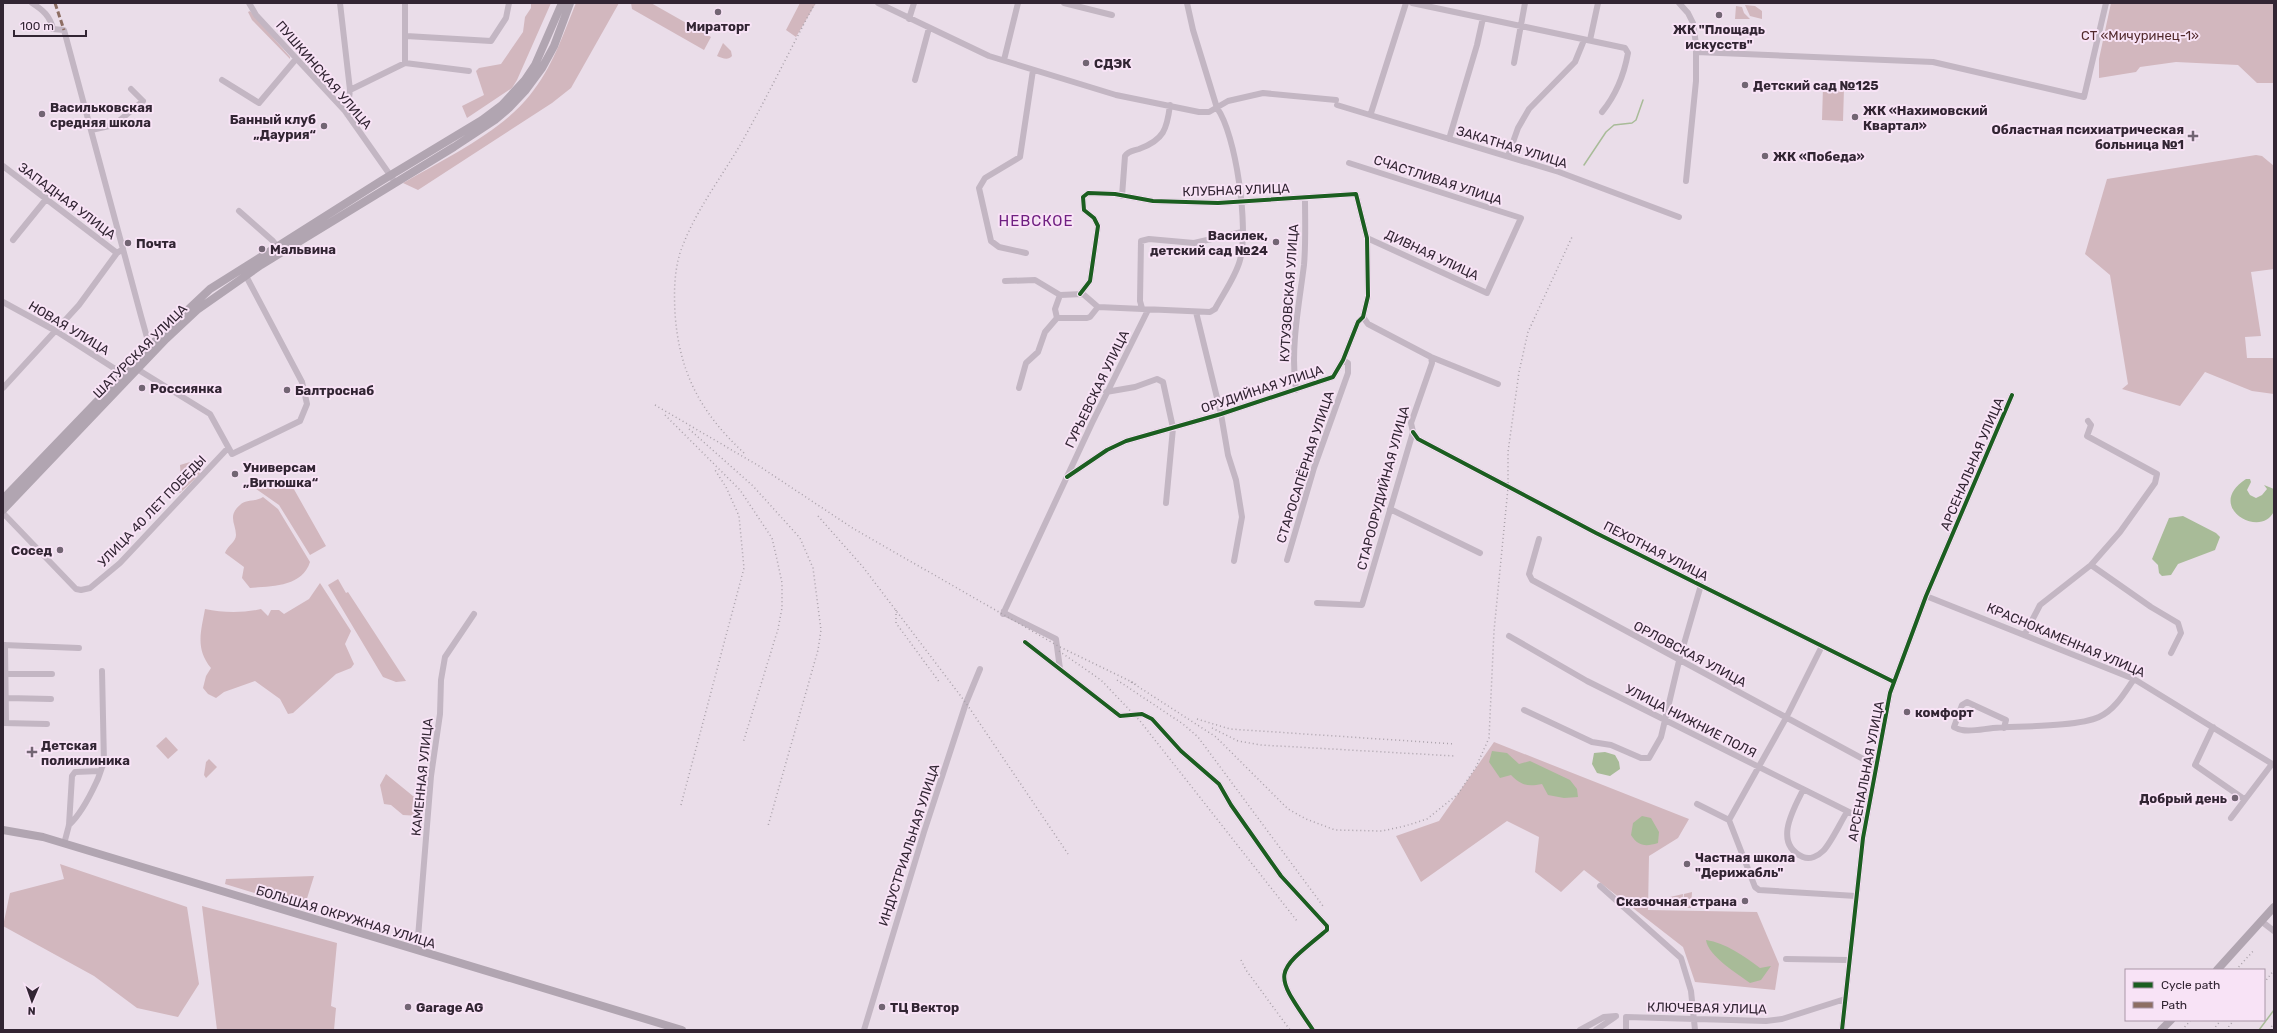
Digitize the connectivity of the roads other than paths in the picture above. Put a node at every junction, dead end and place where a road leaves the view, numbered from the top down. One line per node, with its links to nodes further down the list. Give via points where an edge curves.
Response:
1 (32, 3): 44 (street, via 43,10 51,20 53,29 64,30)
2 (249, 3): 29 (street, ПУШКИНСКАЯ УЛИЦА, via 256,15)
3 (340, 3): 38 (street)
4 (405, 3): 26 (street)
5 (508, 3): 26 (street, via 506,18 491,41)
6 (562, 3): 49 (main road, via 541,53 514,93 482,120)
7 (570, 3): 49 (main road, via 554,46 542,68 516,101 495,120)
8 (878, 3): 23 (street, ЗАКАТНАЯ УЛИЦА)
9 (914, 3): 23 (street)
10 (1018, 3): 30 (street)
11 (1064, 3): 21 (street)
12 (1187, 3): 40 (street)
13 (1406, 3): 43 (street)
14 (1412, 3): 20 (street)
15 (1448, 3): 20 (street)
16 (1525, 3): 24 (street)
17 (1598, 3): 27 (street)
18 (1680, 3): 28 (street, via 1693,23)
19 (2106, 3): 28 (street, via 2084,97 1933,62)
20 (1447, 10): 22 (street)
21 (1112, 15)
22 (1483, 18): 24 (street); 45 (street)
23 (909, 19): 25 (street, ЗАКАТНАЯ УЛИЦА)
24 (1521, 26): 27 (street); 32 (street)
25 (929, 28): 30 (street, ЗАКАТНАЯ УЛИЦА, via 989,56); 36 (street)
26 (406, 36): 31 (street)
27 (1587, 40): 41 (street, via 1625,48 1628,53 1616,92); 46 (street, via 1575,62 1529,109 1518,128)
28 (1696, 52): 50 (street, via 1696,81)
29 (296, 59): 35 (street, via 259,103); 42 (street, ПУШКИНСКАЯ УЛИЦА)
30 (1004, 60): 33 (street, ЗАКАТНАЯ УЛИЦА)
31 (405, 63): 34 (street); 38 (street)
32 (1514, 63)
33 (1033, 70): 39 (street, ЗАКАТНАЯ УЛИЦА, via 1116,95); 64 (street, via 1020,157 985,178 979,188 991,241 999,247)
34 (469, 71)
35 (222, 80)
36 (915, 80)
37 (131, 89): 44 (street, via 143,101 114,125)
38 (350, 90): 42 (street)
39 (1170, 105): 40 (street, ЗАКАТНАЯ УЛИЦА, via 1199,112 1209,112); 52 (street, via 1167,126 1163,134 1125,156)
40 (1217, 108): 43 (street, ЗАКАТНАЯ УЛИЦА, via 1228,101 1263,93 1336,103); 55 (street, via 1224,116)
41 (1602, 112)
42 (347, 114): 49 (street, ПУШКИНСКАЯ УЛИЦА)
43 (1371, 114): 45 (street, ЗАКАТНАЯ УЛИЦА)
44 (91, 130): 62 (street)
45 (1449, 139): 46 (street, ЗАКАТНАЯ УЛИЦА)
46 (1508, 156): 57 (street, ЗАКАТНАЯ УЛИЦА, via 1604,188)
47 (1349, 163): 69 (street, СЧАСТЛИВАЯ УЛИЦА, via 1520,218)
48 (3, 166): 54 (street, ЗАПАДНАЯ УЛИЦА)
49 (393, 178): 61 (main road, ШАТУРСКАЯ УЛИЦА); 67 (main road, ШАТУРСКАЯ УЛИЦА)
50 (1686, 181)
51 (1356, 194): 53 (street, КЛУБНАЯ УЛИЦА); 59 (street, ОРУДИЙНАЯ УЛИЦА)
52 (1122, 196): 55 (street, КЛУБНАЯ УЛИЦА, via 1185,203); 70 (street, КЛУБНАЯ УЛИЦА, via 1094,192 1083,197 1084,210 1094,218 1098,226 1090,281)
53 (1305, 197): 55 (street, КЛУБНАЯ УЛИЦА); 87 (street, КУТУЗОВСКАЯ УЛИЦА, via 1304,257 1296,344)
54 (47, 198): 60 (street); 63 (street, ЗАПАДНАЯ УЛИЦА)
55 (1242, 201): 58 (street)
56 (239, 211): 61 (street)
57 (1679, 217)
58 (1242, 232): 74 (street, via 1194,244 1149,238 1141,241 1140,301); 75 (street, via 1240,261 1215,309 1210,312)
59 (1367, 238): 69 (street, ДИВНАЯ УЛИЦА); 76 (street, ОРУДИЙНАЯ УЛИЦА, via 1368,296)
60 (13, 240)
61 (277, 246): 65 (main road, ШАТУРСКАЯ УЛИЦА)
62 (123, 249): 63 (street); 79 (street)
63 (117, 253): 78 (street, via 79,305)
64 (1026, 253)
65 (246, 264): 66 (main road, ШАТУРСКАЯ УЛИЦА); 67 (main road)
66 (233, 273): 67 (main road); 79 (main road, ШАТУРСКАЯ УЛИЦА, via 197,300)
67 (246, 276): 79 (main road, ШАТУРСКАЯ УЛИЦА, via 197,310); 94 (street, via 302,382 307,404 304,416 293,425 232,454)
68 (1005, 281): 71 (street, via 1035,280)
69 (1487, 293)
70 (1080, 294): 71 (street); 73 (street, via 1089,297)
71 (1060, 295): 77 (street, via 1055,310)
72 (3, 302): 78 (street, НОВАЯ УЛИЦА)
73 (1098, 307): 74 (street); 77 (street, via 1087,318)
74 (1145, 309): 75 (street); 88 (street, ГУРЬЕВСКАЯ УЛИЦА)
75 (1196, 312): 90 (street)
76 (1363, 317): 80 (street, via 1368,324); 81 (street, ОРУДИЙНАЯ УЛИЦА, via 1358,322)
77 (1057, 318): 86 (street, via 1045,332 1038,352 1026,363)
78 (56, 331): 83 (street, НОВАЯ УЛИЦА); 85 (street)
79 (153, 348): 82 (main road, ШАТУРСКАЯ УЛИЦА); 83 (main road, ШАТУРСКАЯ УЛИЦА)
80 (1431, 357): 84 (street); 93 (street, СТАРООРУДИЙНАЯ УЛИЦА, via 1432,363 1411,423)
81 (1344, 360): 87 (street, ОРУДИЙНАЯ УЛИЦА, via 1333,377); 103 (street, СТАРОСАПЁРНАЯ УЛИЦА, via 1348,363 1348,373 1314,468)
82 (137, 369): 94 (street, via 210,414); 99 (main road, ШАТУРСКАЯ УЛИЦА)
83 (123, 374): 96 (main road, ШАТУРСКАЯ УЛИЦА)
84 (1498, 384)
85 (3, 388)
86 (1019, 388)
87 (1296, 390): 90 (street, ОРУДИЙНАЯ УЛИЦА)
88 (1106, 392): 92 (street, via 1161,379); 95 (street, ГУРЬЕВСКАЯ УЛИЦА)
89 (2012, 395): 107 (street, АРСЕНАЛЬНАЯ УЛИЦА)
90 (1221, 414): 92 (street, ОРУДИЙНАЯ УЛИЦА); 104 (street, via 1220,420 1236,480 1242,517)
91 (2088, 421): 105 (street, via 2090,424 2087,436 2157,474 2156,483 2147,497)
92 (1173, 428): 95 (street, ОРУДИЙНАЯ УЛИЦА, via 1126,441 1107,450); 97 (street)
93 (1413, 432): 98 (street, СТАРООРУДИЙНАЯ УЛИЦА); 106 (street, ПЕХОТНАЯ УЛИЦА, via 1418,439 1494,480)
94 (228, 448): 100 (street, УЛИЦА 40 ЛЕТ ПОБЕДЫ, via 120,563 85,590 76,589)
95 (1067, 478): 119 (street, ОРУДИЙНАЯ УЛИЦА, via 1004,612 1056,639)
96 (3, 499)
97 (1166, 503)
98 (1390, 509): 102 (street); 108 (street, СТАРООРУДИЙНАЯ УЛИЦА, via 1362,605)
99 (3, 510)
100 (3, 513)
101 (1538, 539): 117 (street, ОРЛОВСКАЯ УЛИЦА, via 1529,574 1532,580)
102 (1480, 553)
103 (1287, 560)
104 (1234, 561)
105 (2091, 564): 110 (street, via 2040,605); 116 (street, via 2150,608 2178,623 2181,633)
106 (1701, 585): 114 (street, ПЕХОТНАЯ УЛИЦА); 117 (street)
107 (1926, 596): 110 (street, КРАСНОКАМЕННАЯ УЛИЦА); 125 (street, АРСЕНАЛЬНАЯ УЛИЦА)
108 (1317, 603)
109 (474, 614): 155 (street, КАМЕННАЯ УЛИЦА, via 445,657 441,680 440,714 431,776)
110 (2025, 634): 123 (street, КРАСНОКАМЕННАЯ УЛИЦА)
111 (1509, 636): 130 (street, УЛИЦА НИЖНИЕ ПОЛЯ, via 1586,680)
112 (1025, 642): 119 (street)
113 (4, 645): 115 (street); 121 (street)
114 (1822, 646): 125 (street, ПЕХОТНАЯ УЛИЦА); 129 (street)
115 (79, 648)
116 (2171, 652)
117 (1679, 661): 129 (street, ОРЛОВСКАЯ УЛИЦА); 130 (street)
118 (980, 669): 167 (street, ИНДУСТРИАЛЬНАЯ УЛИЦА, via 965,706 924,832)
119 (1060, 670): 168 (street, via 1120,716 1142,714 1152,719 1182,751 1219,784 1281,876 1327,926 1327,930 1290,962 1283,976 1288,994)
120 (102, 671): 138 (street, via 104,763)
121 (6, 674): 122 (street); 124 (street)
122 (52, 674)
123 (2134, 679): 133 (street, КРАСНОКАМЕННАЯ УЛИЦА); 134 (street, via 2117,703 2096,718 2081,722)
124 (5, 681): 126 (street)
125 (1894, 682): 136 (street, АРСЕНАЛЬНАЯ УЛИЦА)
126 (7, 698): 127 (street); 131 (street)
127 (51, 699)
128 (1524, 710): 130 (street, via 1592,742 1611,745 1645,760 1654,750)
129 (1786, 718): 136 (street, ОРЛОВСКАЯ УЛИЦА); 137 (street)
130 (1665, 719): 137 (street, УЛИЦА НИЖНИЕ ПОЛЯ)
131 (5, 723): 132 (street)
132 (47, 724)
133 (2213, 727): 135 (street, КРАСНОКАМЕННАЯ УЛИЦА); 140 (street, via 2195,766)
134 (2004, 728): 134 (street, via 2006,720 1967,702 1962,705 1954,726 1962,730)
135 (2273, 764): 140 (street)
136 (1876, 766): 145 (street, АРСЕНАЛЬНАЯ УЛИЦА)
137 (1758, 768): 139 (street, УЛИЦА НИЖНИЕ ПОЛЯ); 144 (street)
138 (99, 771): 146 (street, via 97,781 77,817); 146 (street, via 75,772 72,776)
139 (1803, 790): 142 (street, УЛИЦА НИЖНИЕ ПОЛЯ); 142 (street, via 1788,820 1786,834 1790,847 1805,858 1813,858 1823,851)
140 (2244, 799): 143 (street)
141 (1698, 804): 144 (street)
142 (1847, 812): 145 (street, УЛИЦА НИЖНИЕ ПОЛЯ)
143 (2231, 818)
144 (1728, 820): 150 (street, via 1755,887 1764,891)
145 (1866, 820): 150 (street, АРСЕНАЛЬНАЯ УЛИЦА)
146 (69, 825): 148 (street)
147 (3, 830): 148 (main road, БОЛЬШАЯ ОКРУЖНАЯ УЛИЦА, via 43,837)
148 (64, 844): 155 (main road, БОЛЬШАЯ ОКРУЖНАЯ УЛИЦА)
149 (1600, 886): 163 (street, via 1681,958 1691,991)
150 (1856, 896): 157 (street, АРСЕНАЛЬНАЯ УЛИЦА)
151 (2274, 907): 153 (main road)
152 (2274, 914): 153 (main road)
153 (2263, 922): 154 (street); 158 (main road); 159 (main road)
154 (2274, 931)
155 (417, 950): 166 (main road, БОЛЬШАЯ ОКРУЖНАЯ УЛИЦА)
156 (1786, 959): 157 (street)
157 (1849, 960): 160 (street, АРСЕНАЛЬНАЯ УЛИЦА)
158 (2218, 969)
159 (2225, 969)
160 (1845, 998): 163 (street, КЛЮЧЕВАЯ УЛИЦА, via 1782,1019); 173 (street, АРСЕНАЛЬНАЯ УЛИЦА)
161 (1616, 1016): 162 (street, КЛЮЧЕВАЯ УЛИЦА); 169 (street, КЛЮЧЕВАЯ УЛИЦА, via 1604,1017); 170 (street)
162 (1626, 1016): 163 (street, КЛЮЧЕВАЯ УЛИЦА); 171 (street)
163 (1695, 1019): 172 (street)
164 (2169, 1021): 174 (main road)
165 (2175, 1021): 175 (main road)
166 (682, 1030)
167 (864, 1030)
168 (1313, 1030)
169 (1580, 1030)
170 (1596, 1030)
171 (1626, 1030)
172 (1695, 1030)
173 (1842, 1030)
174 (2161, 1030)
175 (2167, 1030)

